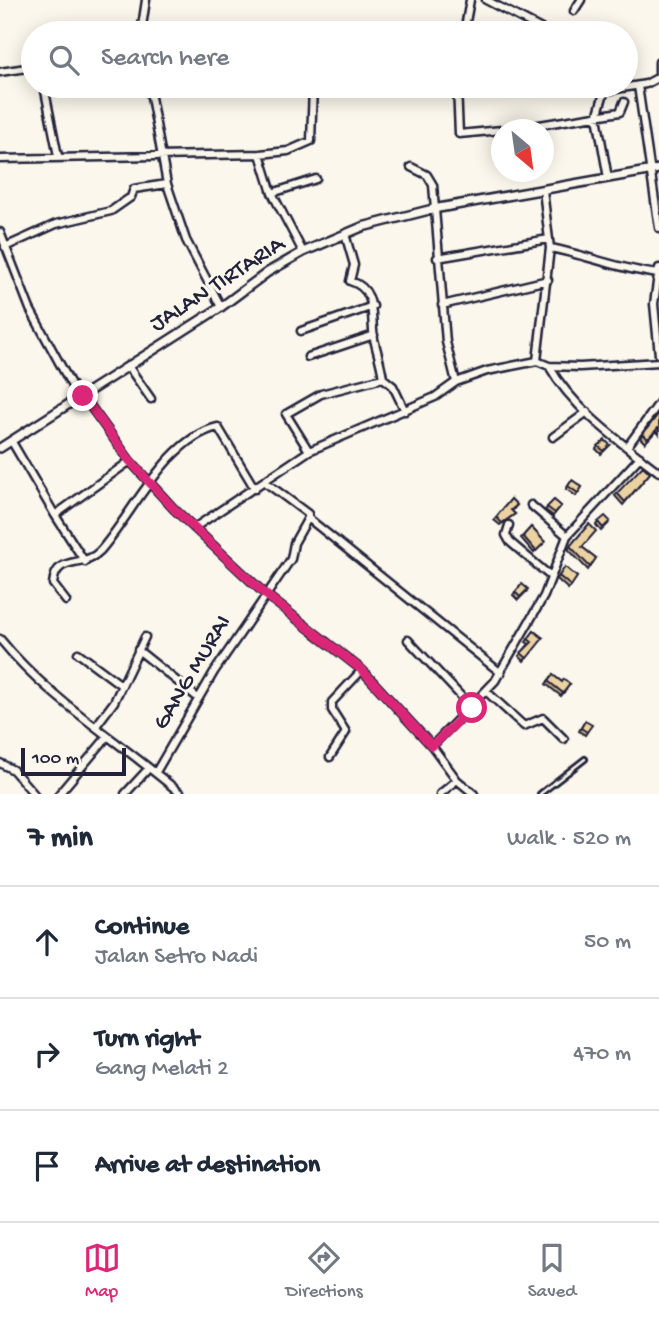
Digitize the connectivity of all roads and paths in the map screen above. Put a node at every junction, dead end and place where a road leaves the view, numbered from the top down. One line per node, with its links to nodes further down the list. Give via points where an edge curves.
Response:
1 (146, 0): 6 (street)
2 (470, 0): 7 (street)
3 (486, 0): 8 (street)
4 (581, 0): 5 (street)
5 (574, 10)
6 (143, 21)
7 (466, 21)
8 (526, 21)
9 (659, 62): 12 (street)
10 (21, 68): 11 (street)
11 (0, 72)
12 (659, 76): 13 (street)
13 (638, 86): 28 (street)
14 (46, 98): 24 (street)
15 (151, 98): 25 (street)
16 (312, 98): 23 (street, via 310,144)
17 (458, 98): 22 (street, via 459,134)
18 (602, 98): 20 (street)
19 (624, 102): 20 (street, via 620,112)
20 (597, 117): 21 (street); 29 (street)
21 (554, 123)
22 (491, 131)
23 (260, 154): 25 (street); 33 (street)
24 (58, 156): 25 (street); 26 (street)
25 (163, 156): 31 (street)
26 (0, 159)
27 (411, 167): 34 (street, via 431,180)
28 (656, 169): 29 (street, JALAN TIRTARIA); 35 (street)
29 (607, 178): 32 (street, JALAN TIRTARIA)
30 (316, 179): 33 (street)
31 (167, 184): 39 (street, via 134,189 131,197 111,211 56,224); 48 (street, via 186,240)
32 (543, 190): 34 (street, JALAN TIRTARIA); 38 (street)
33 (272, 194): 41 (street)
34 (433, 209): 37 (street, JALAN TIRTARIA); 42 (street)
35 (659, 228)
36 (0, 233): 39 (street)
37 (345, 234): 41 (street, JALAN TIRTARIA); 47 (street, via 354,265 350,281 363,287)
38 (549, 239): 40 (street); 42 (street)
39 (5, 247): 59 (street, via 30,309)
40 (550, 248): 44 (street, via 610,266); 45 (street)
41 (303, 252): 48 (street, JALAN TIRTARIA)
42 (437, 258): 46 (street)
43 (659, 268): 44 (street)
44 (659, 274): 51 (street, via 654,304)
45 (548, 280): 46 (street); 53 (street)
46 (442, 305): 58 (street)
47 (373, 306): 49 (street); 50 (street)
48 (221, 307): 55 (street, JALAN TIRTARIA)
49 (300, 331)
50 (374, 335): 52 (street); 57 (street)
51 (659, 355)
52 (308, 357)
53 (537, 361): 56 (street); 58 (street)
54 (659, 362): 56 (street)
55 (128, 366): 59 (street, JALAN TIRTARIA); 60 (street)
56 (549, 366): 63 (street, via 559,384)
57 (383, 377): 62 (street, via 393,386); 68 (street, via 321,394 286,414)
58 (456, 382): 62 (street, via 450,390)
59 (81, 397): 65 (street, JALAN TIRTARIA); 70 (street)
60 (151, 399)
61 (659, 403): 66 (street)
62 (405, 411): 68 (street)
63 (587, 412): 64 (street); 66 (street)
64 (553, 437)
65 (12, 442): 67 (street, JALAN TIRTARIA); 76 (street)
66 (627, 447): 69 (street)
67 (0, 448)
68 (309, 451): 73 (street)
69 (640, 457): 71 (street); 80 (street)
70 (130, 461): 72 (street); 76 (street)
71 (659, 472)
72 (150, 482): 74 (street, via 177,453 218,427); 79 (street); 81 (street, via 109,540)
73 (265, 482): 74 (street); 77 (street)
74 (255, 489): 79 (street)
75 (531, 505): 80 (street)
76 (55, 515): 81 (street)
77 (308, 518): 83 (street, GANG MURAI, via 291,559); 91 (street)
78 (509, 525): 82 (street, via 506,535 510,542)
79 (194, 528): 83 (street)
80 (567, 536): 82 (street)
81 (85, 562): 84 (street, via 65,562 58,567 53,584)
82 (550, 576): 91 (street, via 539,606)
83 (265, 594): 90 (street); 94 (street, GANG MURAI)
84 (66, 601)
85 (145, 637): 88 (street)
86 (0, 639): 96 (street, via 22,666)
87 (408, 640): 95 (street)
88 (138, 650): 92 (street); 94 (street)
89 (78, 653): 92 (street)
90 (362, 670): 99 (street); 100 (street, via 332,702 346,732)
91 (500, 673): 93 (street)
92 (121, 685): 96 (street)
93 (487, 692): 95 (street); 98 (street, via 524,726 543,719)
94 (198, 698): 103 (street, GANG MURAI)
95 (472, 708): 99 (street)
96 (96, 726): 97 (street)
97 (107, 737): 103 (street); 106 (street)
98 (564, 739)
99 (432, 746): 104 (street)
100 (330, 757)
101 (585, 759): 111 (lane)
102 (0, 763): 105 (street, via 13,770)
103 (152, 770): 107 (street, GANG MURAI); 108 (street)
104 (457, 780): 109 (street); 110 (street)
105 (34, 794)
106 (59, 794)
107 (125, 794)
108 (181, 794)
109 (440, 794)
110 (474, 794)
111 (540, 794)

